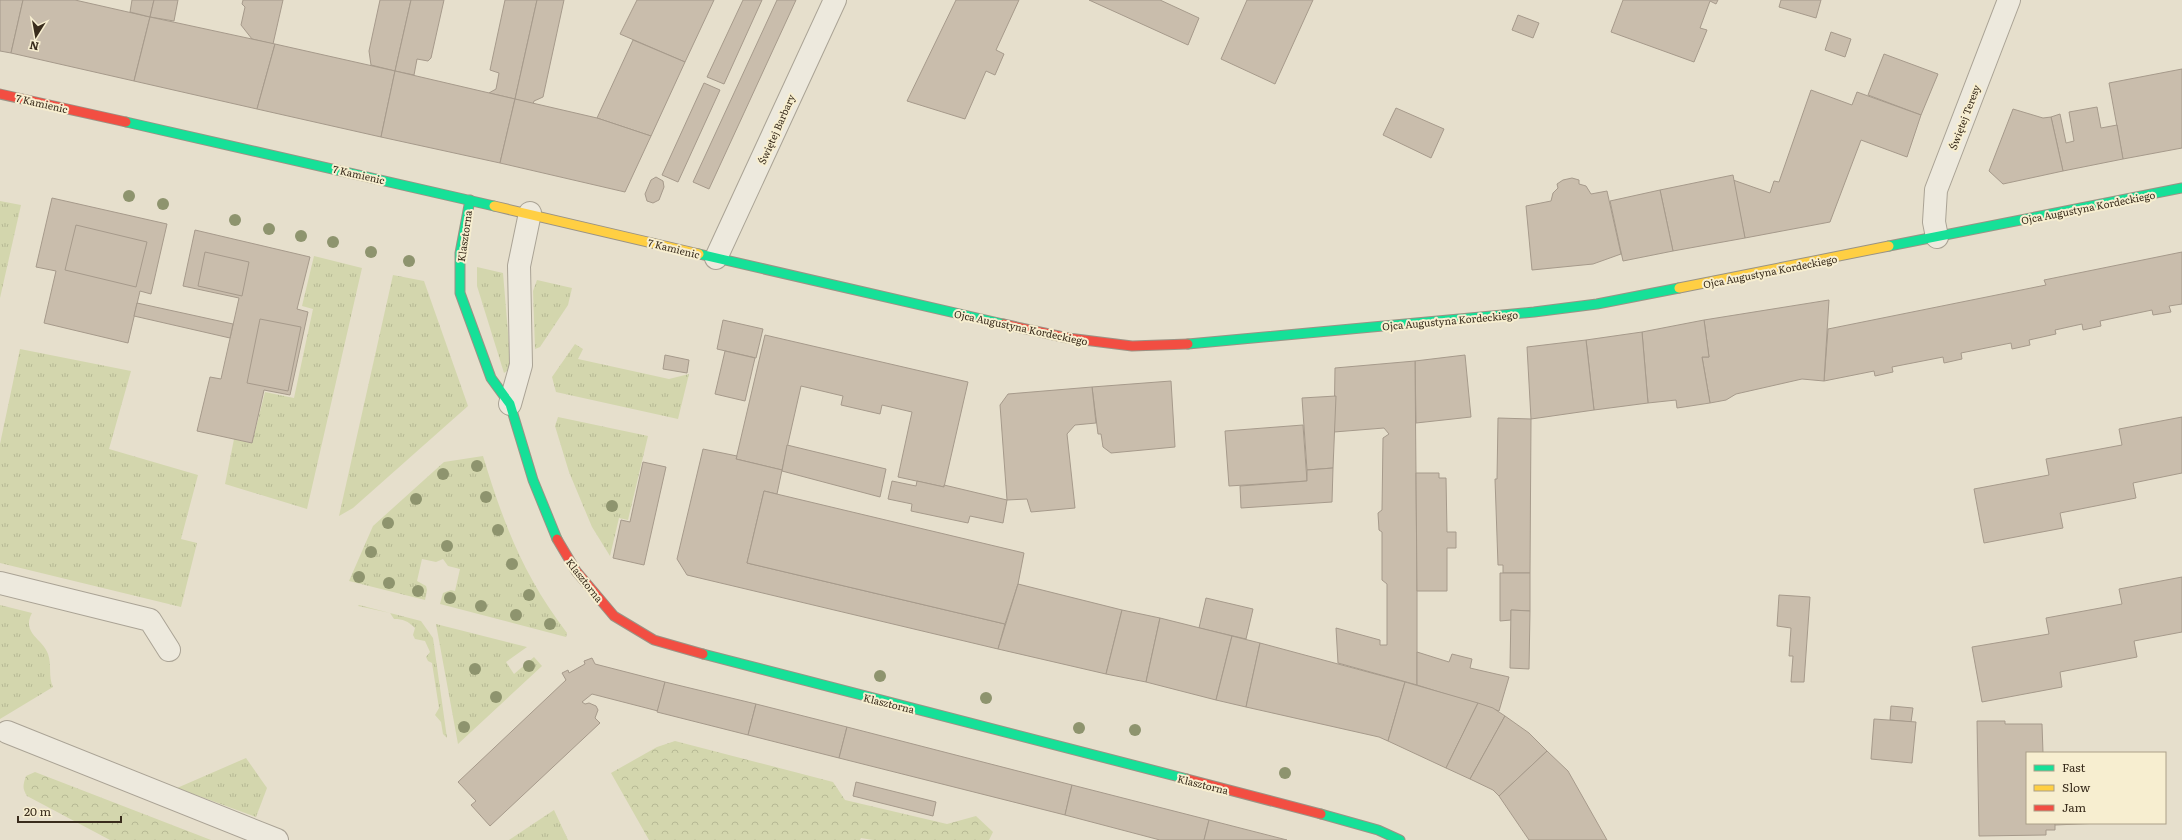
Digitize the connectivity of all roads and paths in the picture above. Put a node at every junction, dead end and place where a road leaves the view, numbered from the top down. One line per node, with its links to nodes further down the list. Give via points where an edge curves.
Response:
1 (835, 0): 8 (street, Świętej Barbary)
2 (2009, 0): 7 (street, Świętej Teresy, via 1936,190 1934,222)
3 (0, 94): 5 (street, 7 Kamienic)
4 (2182, 188): 7 (street, Ojca Augustyna Kordeckiego)
5 (470, 200): 6 (street, 7 Kamienic); 9 (street, Klasztorna, via 460,253 460,293 491,378)
6 (530, 213): 8 (street, 7 Kamienic); 9 (street, via 519,266 521,365)
7 (1937, 237): 8 (street, Ojca Augustyna Kordeckiego, via 1597,304 1216,343 1132,346 1068,338)
8 (716, 258)
9 (510, 404): 14 (street, Klasztorna, via 533,480 560,546 585,583 614,616 654,640 1340,819 1378,830)
10 (0, 583): 11 (street, via 150,620)
11 (169, 650)
12 (7, 732): 13 (street)
13 (277, 840)
14 (1400, 840)

